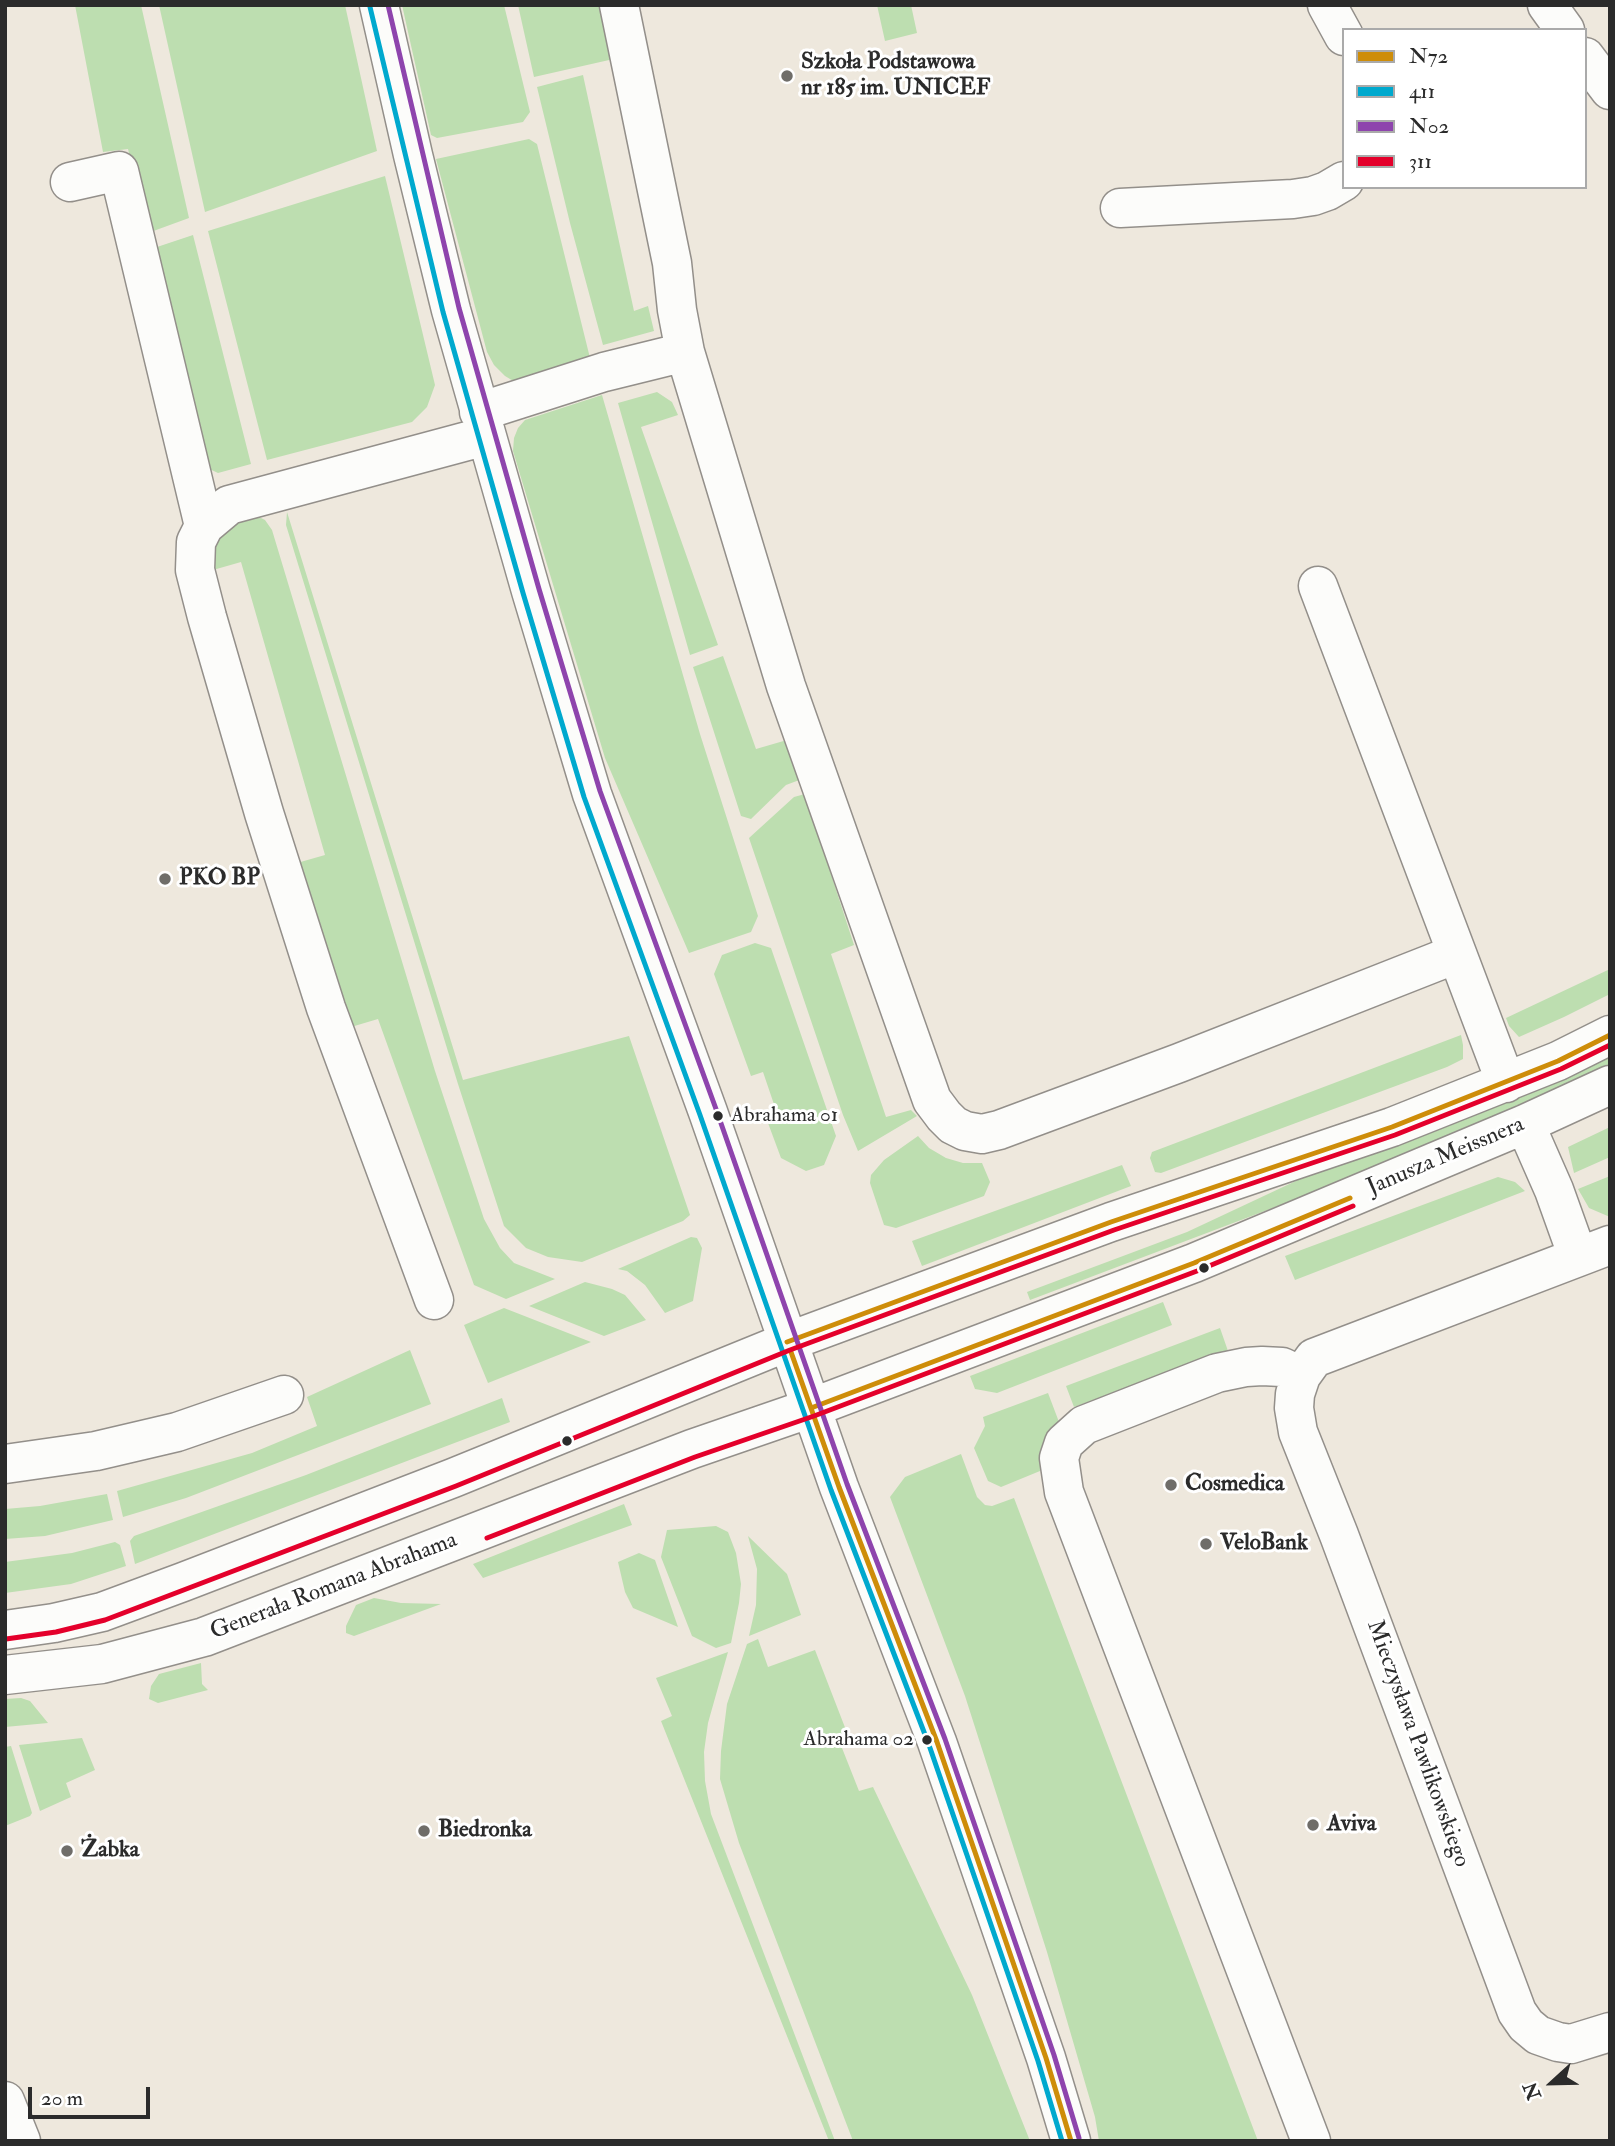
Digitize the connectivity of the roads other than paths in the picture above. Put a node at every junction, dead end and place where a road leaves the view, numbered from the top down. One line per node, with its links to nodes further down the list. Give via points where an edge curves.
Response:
1 (379, 5): 13 (street)
2 (619, 5): 12 (street, via 672,263)
3 (1327, 5): 6 (street)
4 (1547, 5): 5 (street)
5 (1564, 28)
6 (1342, 32)
7 (1587, 60): 8 (street)
8 (1610, 90)
9 (70, 181): 14 (street, via 119,170)
10 (1342, 182): 11 (street, via 1320,194 1293,199)
11 (1120, 208)
12 (685, 352): 13 (street, via 604,372); 16 (street, via 786,686 932,1100 953,1125 982,1134 999,1130)
13 (482, 424): 14 (street, via 229,505); 23 (street, via 592,794)
14 (204, 526): 22 (street, via 196,542 195,570 264,813 326,1008)
15 (1318, 586): 16 (street)
16 (1457, 954): 18 (street)
17 (1610, 1035): 18 (street, Janusza Meissnera)
18 (1506, 1083): 23 (street, Janusza Meissnera)
19 (1610, 1086): 20 (street, Janusza Meissnera)
20 (1525, 1124): 21 (street, via 1554,1190); 26 (street, Janusza Meissnera, via 1194,1263)
21 (1594, 1251): 24 (street, via 1314,1357)
22 (434, 1300)
23 (787, 1342): 26 (street); 28 (street, via 428,1488 102,1612)
24 (1301, 1376): 30 (street, Mieczysława Pawlikowskiego, via 1294,1408 1298,1432 1517,2012 1538,2035 1558,2042 1571,2044); 34 (street, via 1282,1367 1262,1366 1217,1373 1084,1425 1064,1443 1059,1458 1064,1492)
25 (284, 1395): 27 (street, via 177,1432 96,1451)
26 (811, 1408): 29 (street, Generała Romana Abrahama, via 692,1449 204,1637 102,1664); 33 (street, via 937,1742)
27 (5, 1464)
28 (5, 1630)
29 (5, 1675)
30 (1610, 2032)
31 (5, 2101): 32 (street)
32 (21, 2141)
33 (1071, 2141)
34 (1311, 2141)

